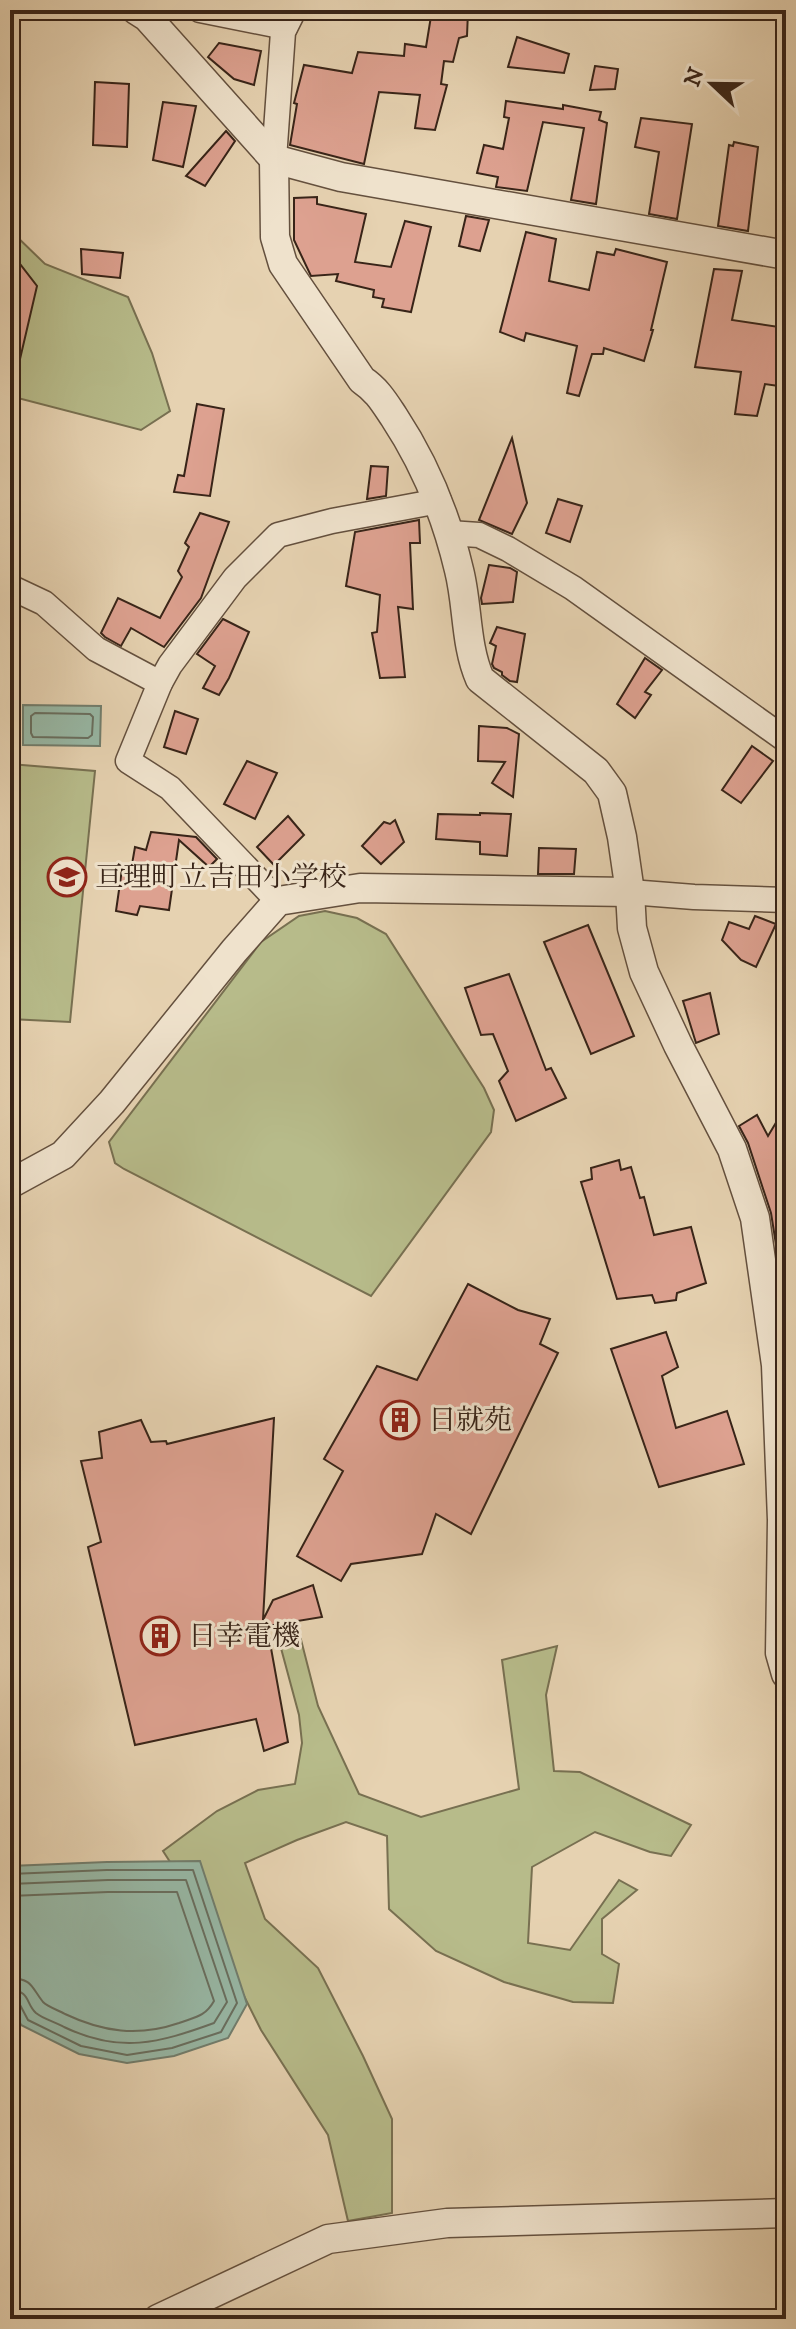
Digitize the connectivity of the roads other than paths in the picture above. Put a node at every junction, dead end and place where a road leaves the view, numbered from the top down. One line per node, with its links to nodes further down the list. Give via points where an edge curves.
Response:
1 (136, 10): 4 (street)
2 (200, 10): 3 (street)
3 (290, 18): 4 (street, via 283,32)
4 (274, 159): 5 (street, via 341,177); 6 (street, via 275,237 283,264 362,380 376,389)
5 (786, 255)
6 (439, 501): 7 (street); 9 (street, via 278,535 235,578)
7 (449, 533): 10 (street, via 479,535 573,588); 11 (street, via 480,679 596,771 612,793)
8 (10, 587): 9 (street, via 44,603 96,649)
9 (160, 683): 13 (street, via 128,761 170,788)
10 (786, 740)
11 (630, 892): 12 (street); 13 (street, via 360,888); 15 (street, via 632,928 644,972 732,1149 755,1218 776,1365 780,1653)
12 (786, 900)
13 (278, 901): 14 (street, via 63,1155)
14 (10, 1184)
15 (786, 1674)
16 (786, 2213): 17 (street, via 447,2223 328,2239)
17 (158, 2319)

